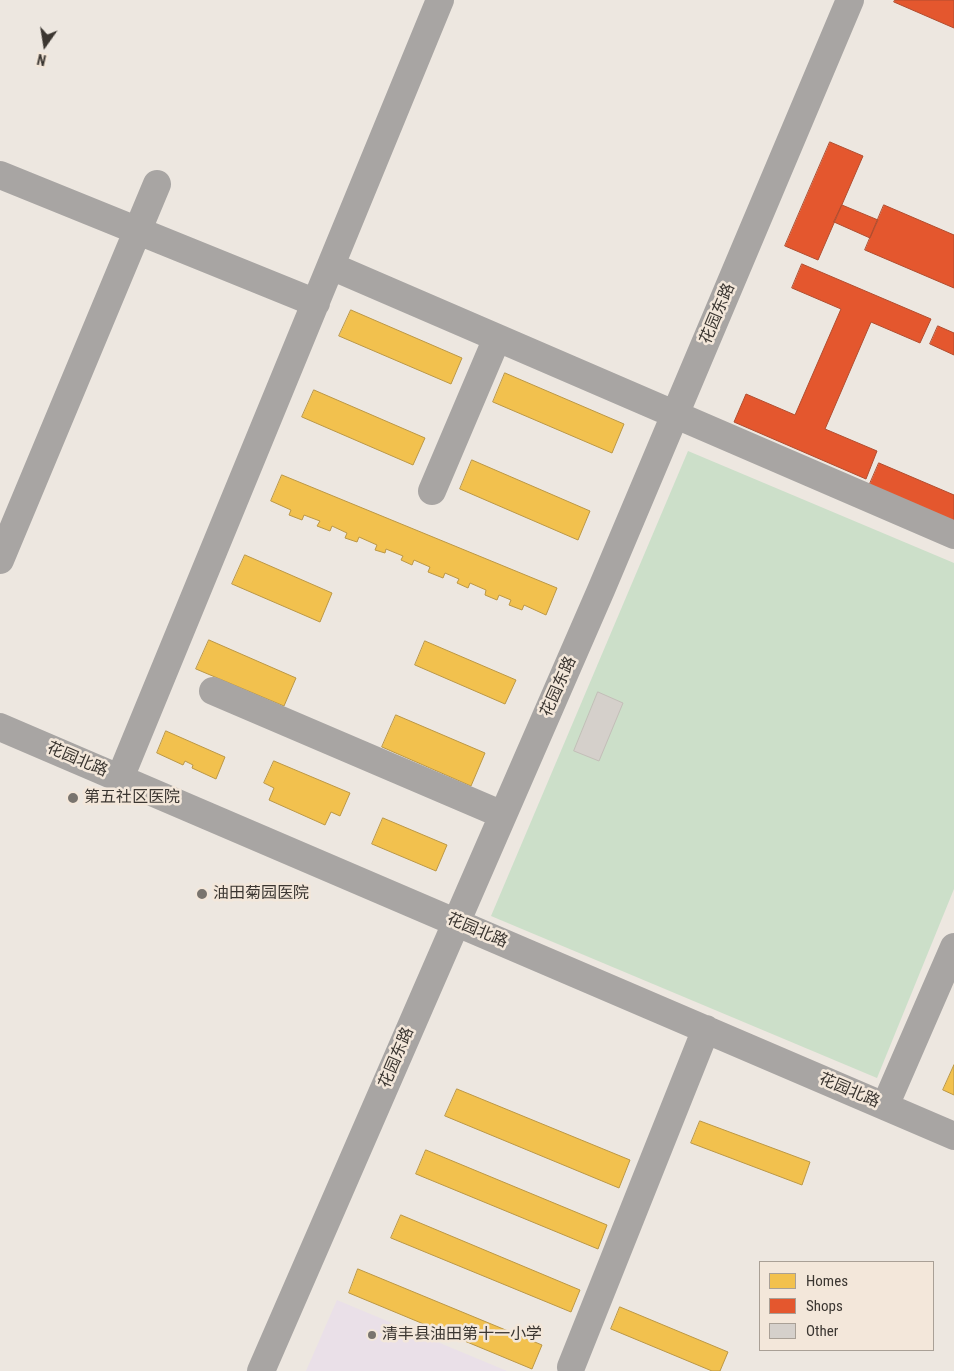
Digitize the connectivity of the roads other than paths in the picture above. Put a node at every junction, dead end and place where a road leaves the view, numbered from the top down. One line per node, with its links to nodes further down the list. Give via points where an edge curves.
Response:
1 (440, 0): 6 (street)
2 (850, 0): 9 (street, 花园东路)
3 (0, 174): 5 (street)
4 (157, 184): 5 (street)
5 (138, 231): 7 (street); 12 (street)
6 (330, 266): 7 (street); 8 (street)
7 (316, 303): 15 (street)
8 (497, 338): 9 (street); 10 (street)
9 (675, 415): 11 (street); 16 (street, 花园东路)
10 (432, 491)
11 (954, 535)
12 (0, 560)
13 (213, 691): 16 (street)
14 (0, 727): 15 (street, 花园北路)
15 (120, 778): 17 (street, 花园北路)
16 (503, 815): 17 (street, 花园东路)
17 (456, 922): 19 (street, 花园北路); 23 (street, 花园东路)
18 (954, 947): 20 (street)
19 (706, 1029): 20 (street, 花园北路); 22 (street)
20 (886, 1106): 21 (street, 花园北路)
21 (954, 1136)
22 (570, 1368)
23 (261, 1371)

